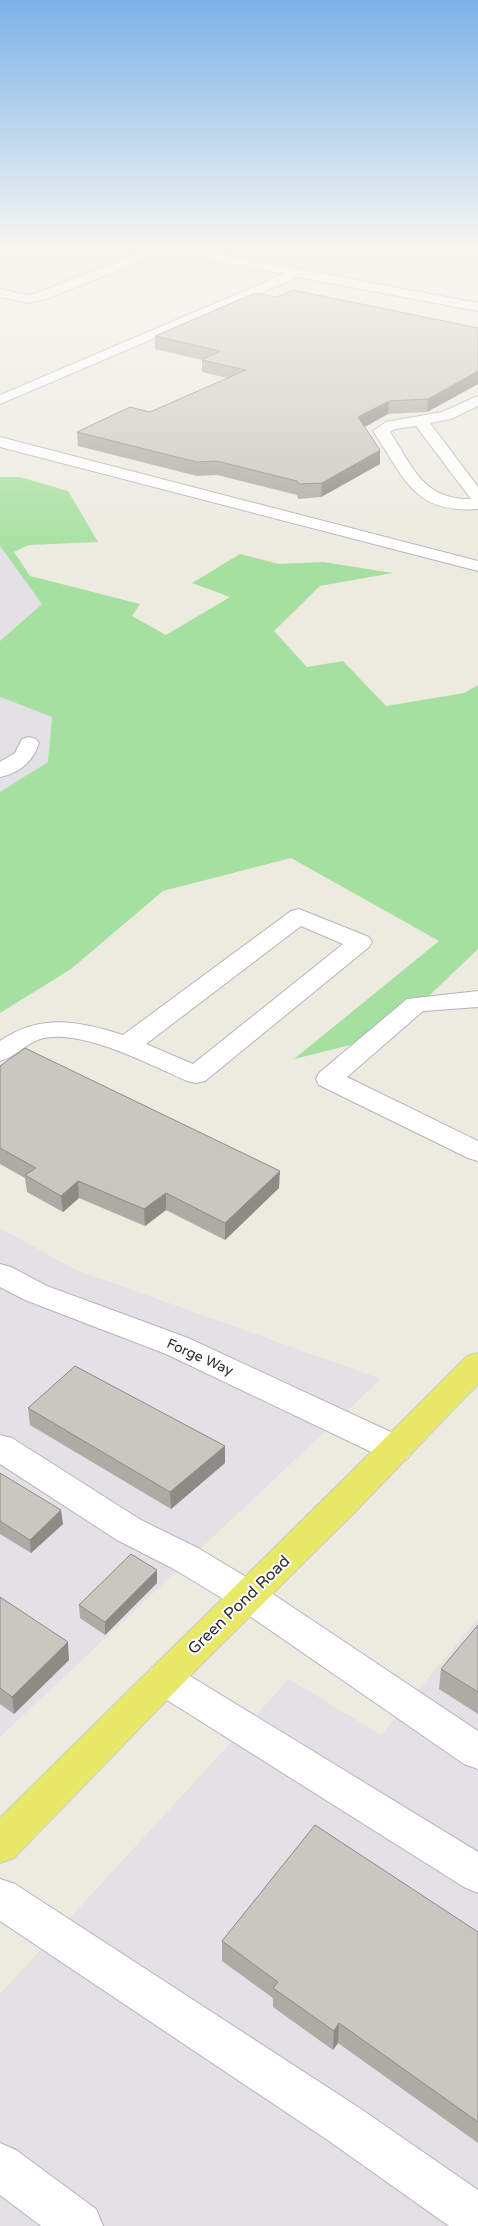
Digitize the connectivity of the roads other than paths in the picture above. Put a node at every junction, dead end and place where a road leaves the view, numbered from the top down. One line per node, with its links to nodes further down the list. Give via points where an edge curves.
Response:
1 (115, 351): 2 (lane)
2 (0, 400)
3 (478, 400): 4 (lane, via 446,416)
4 (420, 421): 6 (lane); 7 (lane, via 390,425 381,431 420,490 450,504)
5 (0, 442): 8 (lane)
6 (478, 498)
7 (478, 504)
8 (478, 566)
9 (29, 743): 10 (lane, via 24,756)
10 (0, 771)
11 (478, 999): 14 (lane, via 416,1004 329,1079)
12 (126, 1046): 12 (lane, via 299,916 360,942 196,1075); 13 (lane, via 68,1028 38,1031)
13 (0, 1053)
14 (478, 1152)
15 (0, 1274): 18 (lane, Forge Way, via 36,1293 177,1346)
16 (478, 1364): 18 (main road, Green Pond Road)
17 (0, 1447): 19 (lane, via 129,1530 185,1558)
18 (396, 1449): 19 (main road, Green Pond Road)
19 (248, 1596): 20 (main road, Green Pond Road); 21 (lane)
20 (164, 1679): 22 (main road, Green Pond Road); 23 (lane)
21 (478, 1752)
22 (0, 1845)
23 (478, 1874)
24 (0, 1898): 26 (lane, via 345,2125)
25 (0, 2166): 27 (lane)
26 (478, 2218)
27 (78, 2226)

